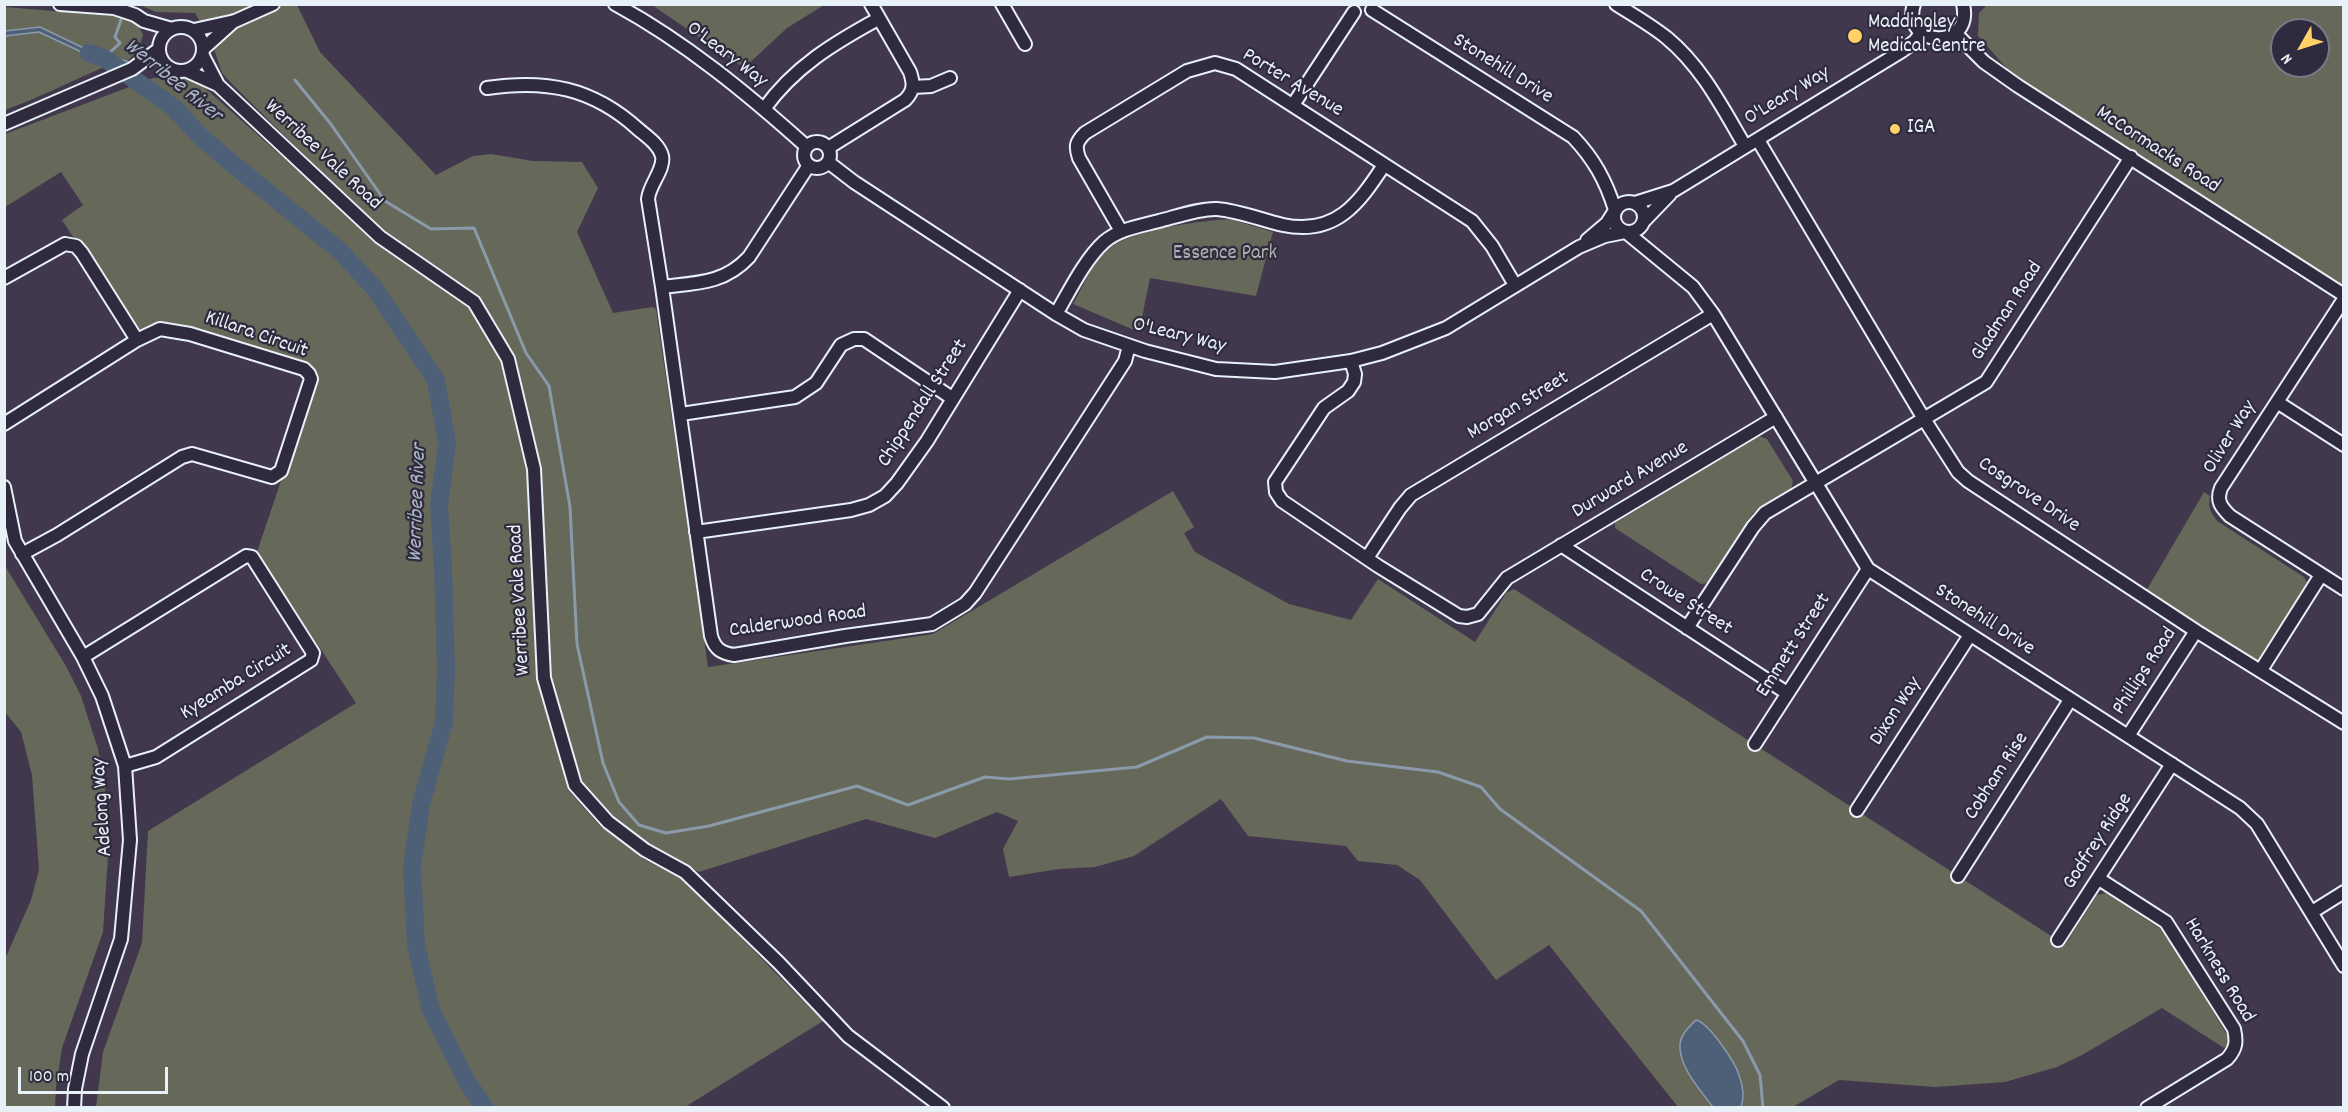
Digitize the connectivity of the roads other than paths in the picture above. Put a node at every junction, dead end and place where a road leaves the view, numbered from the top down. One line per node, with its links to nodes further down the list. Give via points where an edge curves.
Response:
1 (60, 4): 13 (street, via 114,8)
2 (273, 4): 14 (street)
3 (615, 4): 30 (street, O'Leary Way, via 646,21)
4 (871, 4): 12 (street)
5 (1002, 4): 19 (street)
6 (1616, 4): 33 (street, via 1665,36 1686,56 1704,76)
7 (1907, 4): 11 (street)
8 (1373, 7): 9 (street, via 1363,15); 40 (street, Stonehill Drive, via 1572,137)
9 (1351, 8): 29 (street)
10 (1966, 8): 18 (street)
11 (1914, 11): 17 (street)
12 (878, 19): 27 (street, via 910,72); 30 (street, via 785,81)
13 (144, 21): 15 (street); 20 (street)
14 (234, 21): 16 (street); 21 (street)
15 (172, 28): 16 (street); 20 (street)
16 (194, 30): 21 (street, via 202,41)
17 (1921, 33): 18 (street, via 1945,39); 32 (street, O'Leary Way, via 1902,51)
18 (1955, 33): 36 (street, McCormacks Road, via 1984,62)
19 (1025, 44)
20 (160, 45): 22 (street, via 160,56); 23 (street)
21 (203, 52): 24 (street, via 194,68); 26 (street, Werribee Vale Road)
22 (168, 67): 23 (street); 24 (street)
23 (132, 69): 31 (street)
24 (187, 71): 26 (street, Werribee Vale Road)
25 (950, 78): 27 (street, via 931,86)
26 (218, 85): 96 (street, Werribee Vale Road, via 380,237 474,302 508,359 534,469 544,678 575,785 608,822 645,850 685,872 848,1036)
27 (913, 87): 35 (street, via 904,100)
28 (487, 88): 51 (street, Calderwood Road, via 532,84 598,99 658,146 661,169 649,189 648,199)
29 (1293, 105): 39 (street, Porter Avenue); 45 (street, Porter Avenue, via 1236,69 1215,63 1188,71 1085,133 1075,148)
30 (764, 109): 34 (street, O'Leary Way)
31 (4, 124)
32 (1758, 140): 33 (street, O'Leary Way); 63 (street, Cosgrove Drive)
33 (1745, 146): 41 (street, O'Leary Way)
34 (807, 147): 35 (street, via 817,142); 38 (street, via 804,155)
35 (828, 148): 37 (street)
36 (2131, 158): 53 (street, McCormacks Road); 63 (street, Gladman Road, via 1986,382)
37 (828, 162): 38 (street, via 821,168); 52 (street, O'Leary Way)
38 (808, 165): 51 (street, via 740,267 712,281)
39 (1384, 165): 45 (street, via 1361,200 1325,223 1284,225 1214,208); 50 (street, Porter Avenue, via 1472,221)
40 (1602, 174): 42 (street); 43 (street)
41 (1673, 192): 42 (street); 44 (street)
42 (1633, 203): 43 (street, via 1622,203); 44 (street, via 1642,209)
43 (1615, 211): 46 (street, via 1614,222); 47 (street)
44 (1643, 223): 46 (street, via 1637,230); 48 (street)
45 (1121, 231): 54 (street, via 1093,255)
46 (1625, 232): 47 (street); 48 (street, Stonehill Drive)
47 (1579, 247): 50 (street, O'Leary Way)
48 (1656, 257): 55 (street, Stonehill Drive, via 1693,287)
49 (4, 278): 56 (street, via 65,244 76,246)
50 (1515, 285): 58 (street, O'Leary Way, via 1446,328)
51 (662, 287): 61 (street, Calderwood Road)
52 (1020, 290): 54 (street, O'Leary Way); 59 (street, Chippendall Street)
53 (2343, 297): 60 (street, Oliver Way)
54 (1056, 314): 57 (street, O'Leary Way, via 1084,330)
55 (1713, 314): 62 (street, Stonehill Drive); 72 (street, Morgan Street, via 1411,495)
56 (137, 340): 64 (street, Killara Circuit); 71 (street, Killara Circuit, via 160,329 190,334 304,369 311,379 281,471 273,477 192,454 182,457)
57 (1129, 346): 58 (street, O'Leary Way, via 1216,369 1275,372); 68 (street, Calderwood Road, via 1125,361 975,593 965,604 932,624 724,654 711,636)
58 (1351, 361): 72 (street, via 1354,382 1324,408 1275,482 1282,501)
59 (952, 398): 61 (street, via 864,339 854,339 841,345 816,384 795,397); 68 (street, Chippendall Street, via 897,483 869,505 831,514)
60 (2277, 402): 65 (street); 74 (street, Oliver Way, via 2218,498 2230,516)
61 (681, 414): 68 (street, Calderwood Road)
62 (1776, 417): 66 (street, Stonehill Drive); 70 (street, Durward Avenue)
63 (1924, 419): 66 (street, Gladman Road); 77 (street, Cosgrove Drive, via 1968,481)
64 (4, 424)
65 (2343, 445)
66 (1815, 482): 73 (street, Stonehill Drive); 76 (street, Gladman Road, via 1758,519)
67 (4, 488): 69 (street, Adelong Way)
68 (696, 532)
69 (10, 543): 71 (street, Adelong Way)
70 (1561, 545): 72 (street, Durward Avenue, via 1507,578 1478,614 1467,617 1451,612); 76 (street, Crowe Street)
71 (22, 554): 79 (street, Adelong Way)
72 (1367, 558)
73 (1868, 569): 78 (street, Stonehill Drive); 81 (street, Emmett Street)
74 (2321, 575): 75 (street, Oliver Way); 80 (street)
75 (2343, 589)
76 (1687, 628): 81 (street, Crowe Street)
77 (2196, 631): 80 (street, Cosgrove Drive); 84 (street, Phillips Road)
78 (1970, 635): 82 (street, Stonehill Drive); 88 (street, Dixon Way)
79 (83, 657): 87 (street, Adelong Way, via 102,696); 87 (street, Kyeamba Circuit, via 246,556 252,557 313,653 311,660 156,757)
80 (2261, 670): 83 (street, Cosgrove Drive)
81 (1787, 693): 85 (street, Emmett Street)
82 (2070, 700): 84 (street, Stonehill Drive); 89 (street, Cobham Rise)
83 (2343, 723)
84 (2128, 736): 86 (street, Stonehill Drive)
85 (1755, 744)
86 (2172, 764): 90 (street, Godfrey Ridge); 92 (street, Stonehill Drive, via 2240,808 2257,824)
87 (124, 766): 95 (street, Adelong Way, via 130,840 121,939 82,1054)
88 (1857, 810)
89 (1958, 876)
90 (2099, 879): 93 (street, Godfrey Ridge); 97 (street, Harkness Road, via 2166,922 2234,1029 2237,1040 2227,1059)
91 (2343, 892): 92 (street)
92 (2312, 912): 94 (street, Stonehill Drive)
93 (2058, 940)
94 (2343, 966)
95 (74, 1107)
96 (943, 1107)
97 (2147, 1107)

